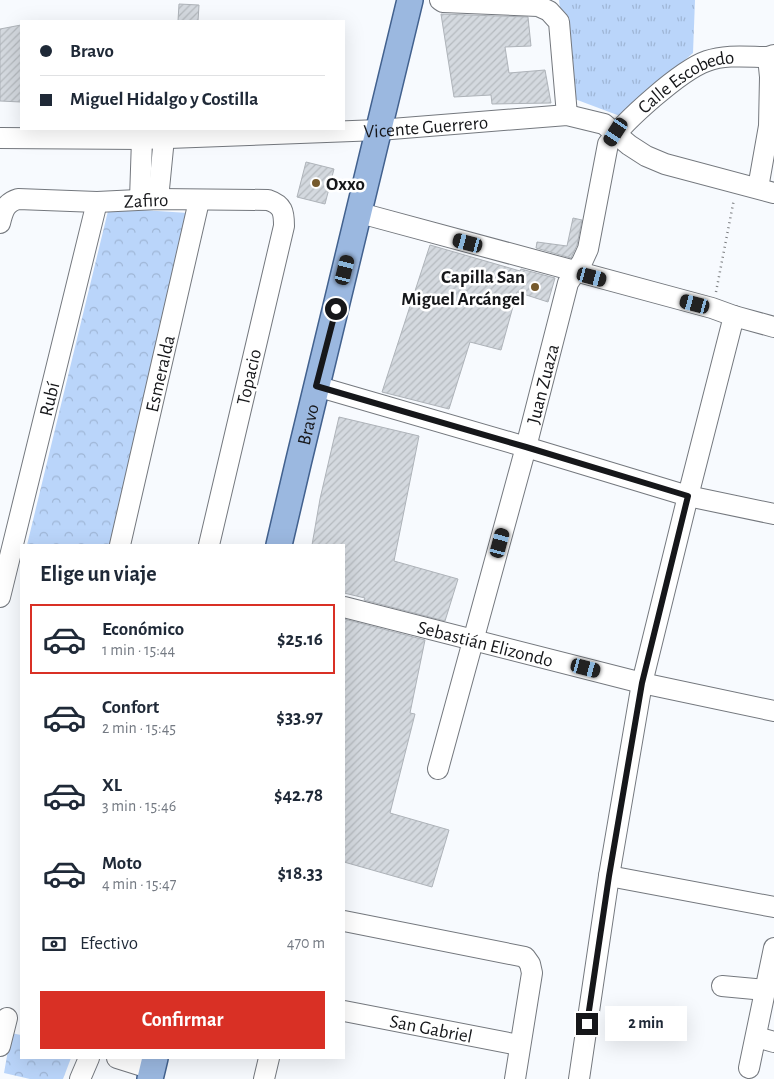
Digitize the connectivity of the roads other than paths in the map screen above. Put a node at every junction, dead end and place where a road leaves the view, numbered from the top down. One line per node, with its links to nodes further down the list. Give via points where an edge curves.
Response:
1 (410, 0): 5 (main road, Bravo)
2 (440, 0): 4 (street, via 538,6 549,11 559,22)
3 (771, 56): 6 (street, Calle Escobedo, via 708,60 674,81); 10 (street)
4 (567, 115): 5 (street, Vicente Guerrero); 6 (street, Vicente Guerrero, via 604,124)
5 (379, 130): 8 (street, Vicente Guerrero); 15 (main road, Bravo)
6 (616, 132): 10 (street, Vicente Guerrero, via 638,150 665,164); 17 (street, Juan Zuaza, via 608,144 588,249)
7 (0, 138): 9 (street, Vicente Guerrero)
8 (164, 138): 9 (street, Vicente Guerrero); 11 (street)
9 (142, 139): 11 (street)
10 (766, 190)
11 (149, 199): 12 (street, Zafiro); 13 (street, Zafiro)
12 (199, 200): 14 (street, Zafiro, via 268,200); 24 (street, Esmeralda)
13 (97, 202): 16 (street, Zafiro, via 18,199 4,208); 27 (street, Rubí)
14 (282, 209): 25 (street, Topacio, via 284,226)
15 (360, 213): 17 (street); 20 (main road, Bravo)
16 (0, 223)
17 (575, 272): 18 (street); 21 (street, Juan Zuaza, via 568,283)
18 (734, 316): 19 (street); 22 (street)
19 (774, 327)
20 (316, 386): 21 (street); 26 (main road, Bravo)
21 (526, 447): 22 (street); 29 (street, Juan Zuaza)
22 (688, 496): 23 (street); 30 (street)
23 (774, 514)
24 (120, 544)
25 (209, 544)
26 (279, 544)
27 (0, 597)
28 (345, 606): 29 (street, Sebastián Elizondo)
29 (474, 639): 30 (street, Sebastián Elizondo); 32 (street, Juan Zuaza)
30 (642, 683): 31 (street, Sebastián Elizondo); 33 (street)
31 (774, 711)
32 (438, 769)
33 (609, 876): 34 (street); 52 (street)
34 (774, 907)
35 (345, 921): 42 (street, via 525,956 532,973)
36 (774, 948): 38 (street)
37 (722, 986): 38 (street)
38 (765, 990): 41 (street)
39 (345, 1012): 42 (street, San Gabriel)
40 (9, 1018): 43 (street)
41 (765, 1039): 47 (street)
42 (520, 1045): 51 (street)
43 (0, 1046)
44 (89, 1059): 49 (street)
45 (120, 1059): 48 (street)
46 (269, 1059): 50 (street)
47 (749, 1068)
48 (152, 1069)
49 (80, 1079)
50 (264, 1079)
51 (515, 1079)
52 (579, 1079)

